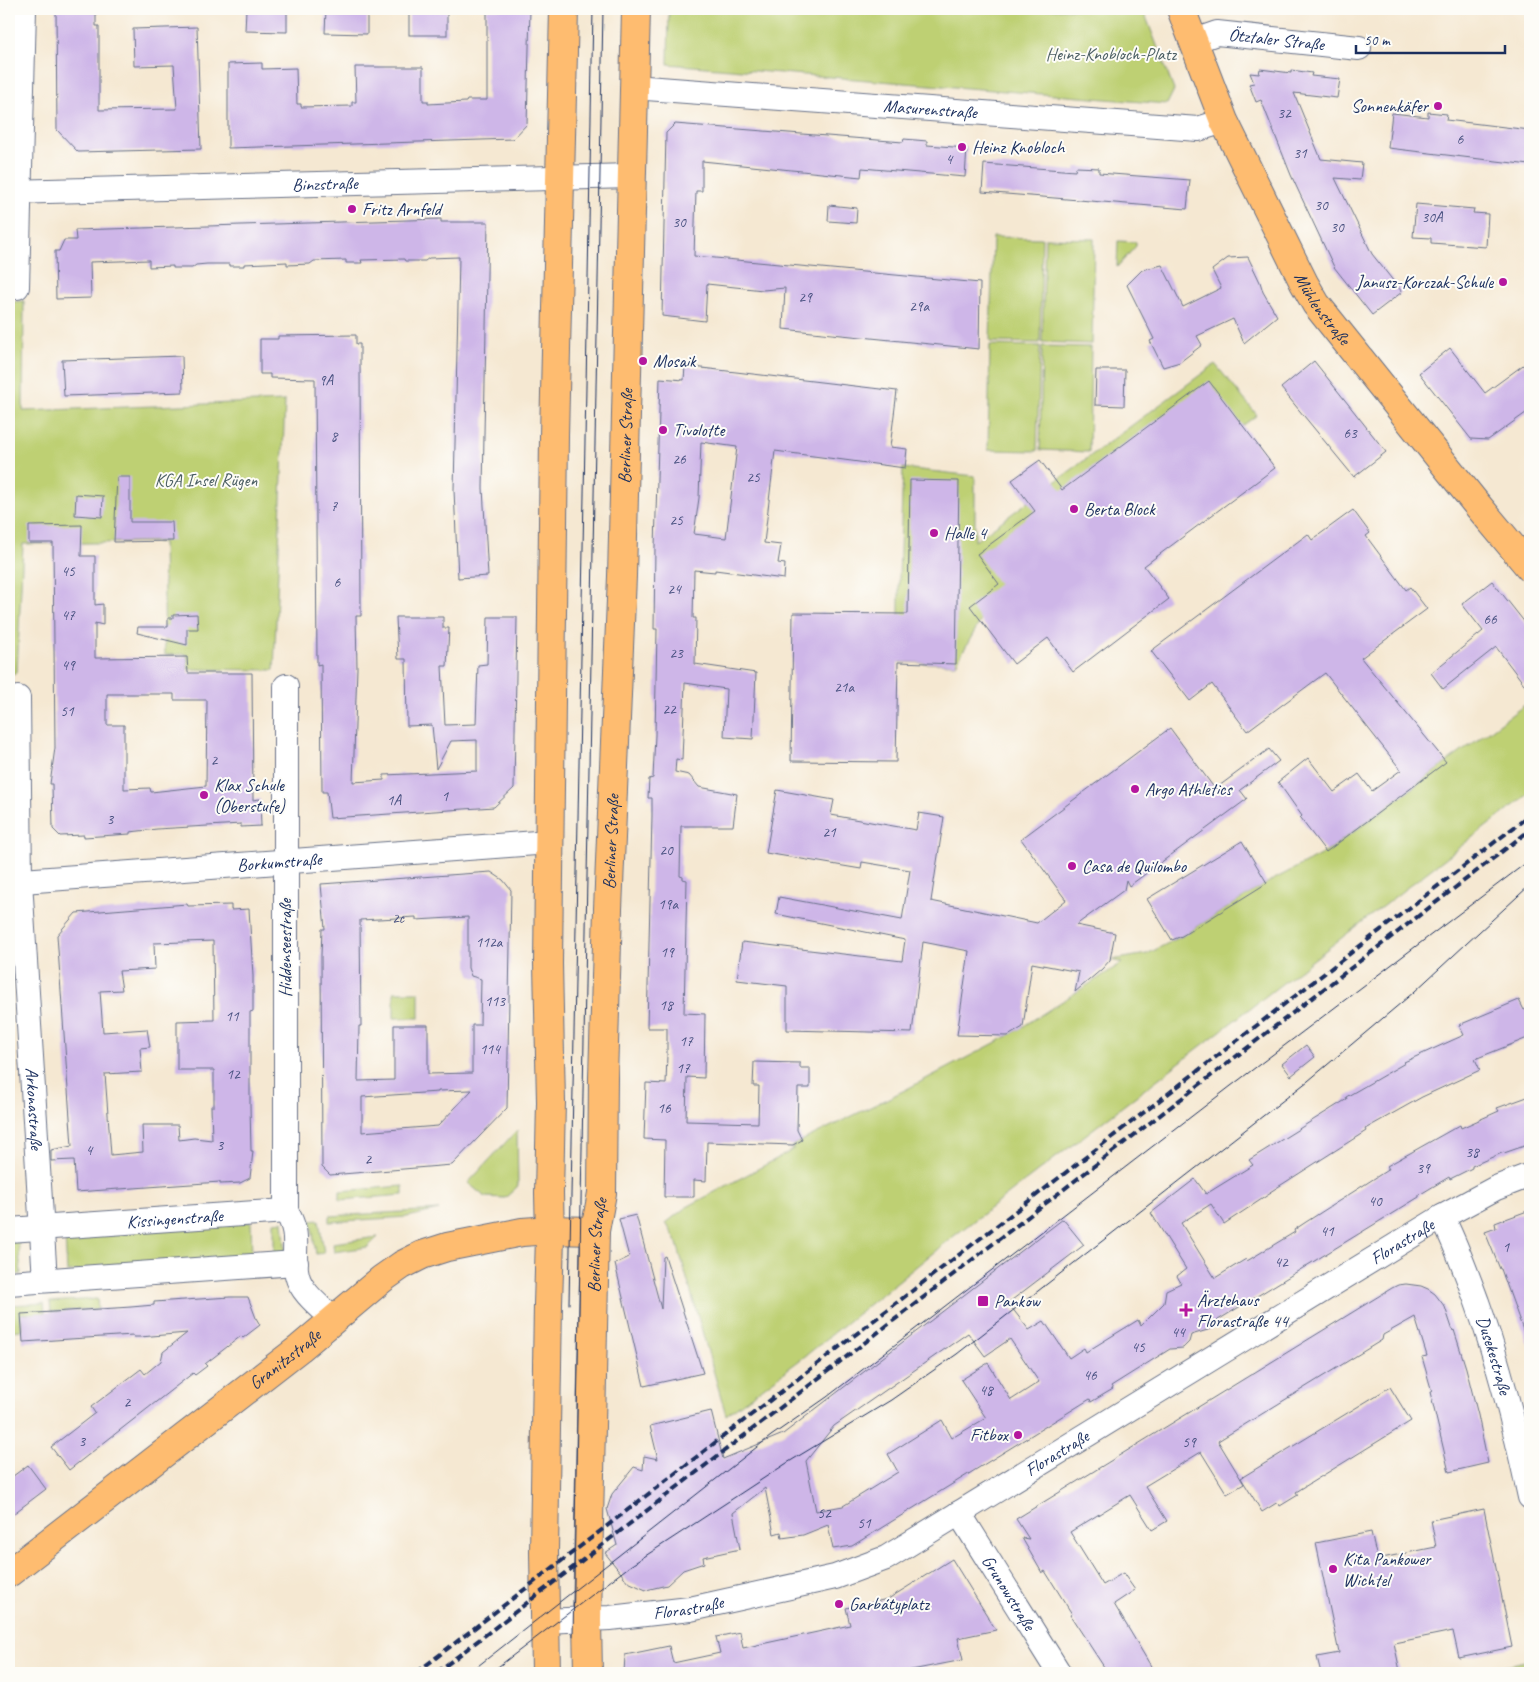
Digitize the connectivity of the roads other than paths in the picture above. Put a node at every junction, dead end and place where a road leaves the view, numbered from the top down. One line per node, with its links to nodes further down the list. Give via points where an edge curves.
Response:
1 (24, 9): 11 (street)
2 (564, 9): 10 (main road)
3 (636, 9): 7 (main road, Berliner Straße)
4 (1181, 9): 5 (main road, Mühlenstraße)
5 (1194, 41): 6 (street, Ötztaler Straße, via 1218,33); 8 (main road, Mühlenstraße)
6 (1359, 48)
7 (633, 87): 8 (street, Masurenstraße, via 1198,129); 9 (main road, Berliner Straße)
8 (1224, 121): 13 (main road, Mühlenstraße, via 1316,304)
9 (632, 176): 10 (street, Binzstraße); 25 (main road, Berliner Straße, via 622,576 603,1058 602,1193)
10 (561, 178): 11 (street, Binzstraße); 16 (main road, via 554,436)
11 (14, 192): 12 (street)
12 (17, 286)
13 (1530, 568)
14 (286, 686): 17 (street, Hiddenseestraße)
15 (18, 698): 18 (street, Arkonastraße)
16 (550, 842): 17 (street, Borkumstraße); 24 (main road)
17 (285, 861): 18 (street, Borkumstraße); 20 (street, Hiddenseestraße)
18 (14, 881): 22 (street, Arkonastraße)
19 (1530, 1175): 21 (street, Florastraße, via 1496,1188)
20 (286, 1211): 22 (street, Kissingenstraße); 26 (street, via 296,1234)
21 (1442, 1217): 30 (street, Dusekestraße, via 1457,1247 1491,1342); 31 (street, Florastraße)
22 (41, 1227): 23 (street, Kissingenstraße); 27 (street, Arkonastraße)
23 (9, 1230)
24 (550, 1230): 25 (main road, Granitzstraße); 29 (main road, Granitzstraße, via 508,1234 422,1255 382,1279); 34 (main road)
25 (595, 1231): 33 (main road, Berliner Straße)
26 (296, 1263): 27 (street); 29 (street, via 301,1283)
27 (45, 1280): 28 (street)
28 (9, 1282)
29 (334, 1320): 32 (main road, Granitzstraße)
30 (1530, 1498)
31 (959, 1512): 33 (street, Florastraße, via 886,1558 835,1577 682,1610); 37 (street, Grunowstraße)
32 (9, 1573)
33 (587, 1620): 34 (street, Florastraße); 36 (main road, Berliner Straße)
34 (545, 1621): 35 (main road)
35 (546, 1673)
36 (588, 1673)
37 (1059, 1673)

